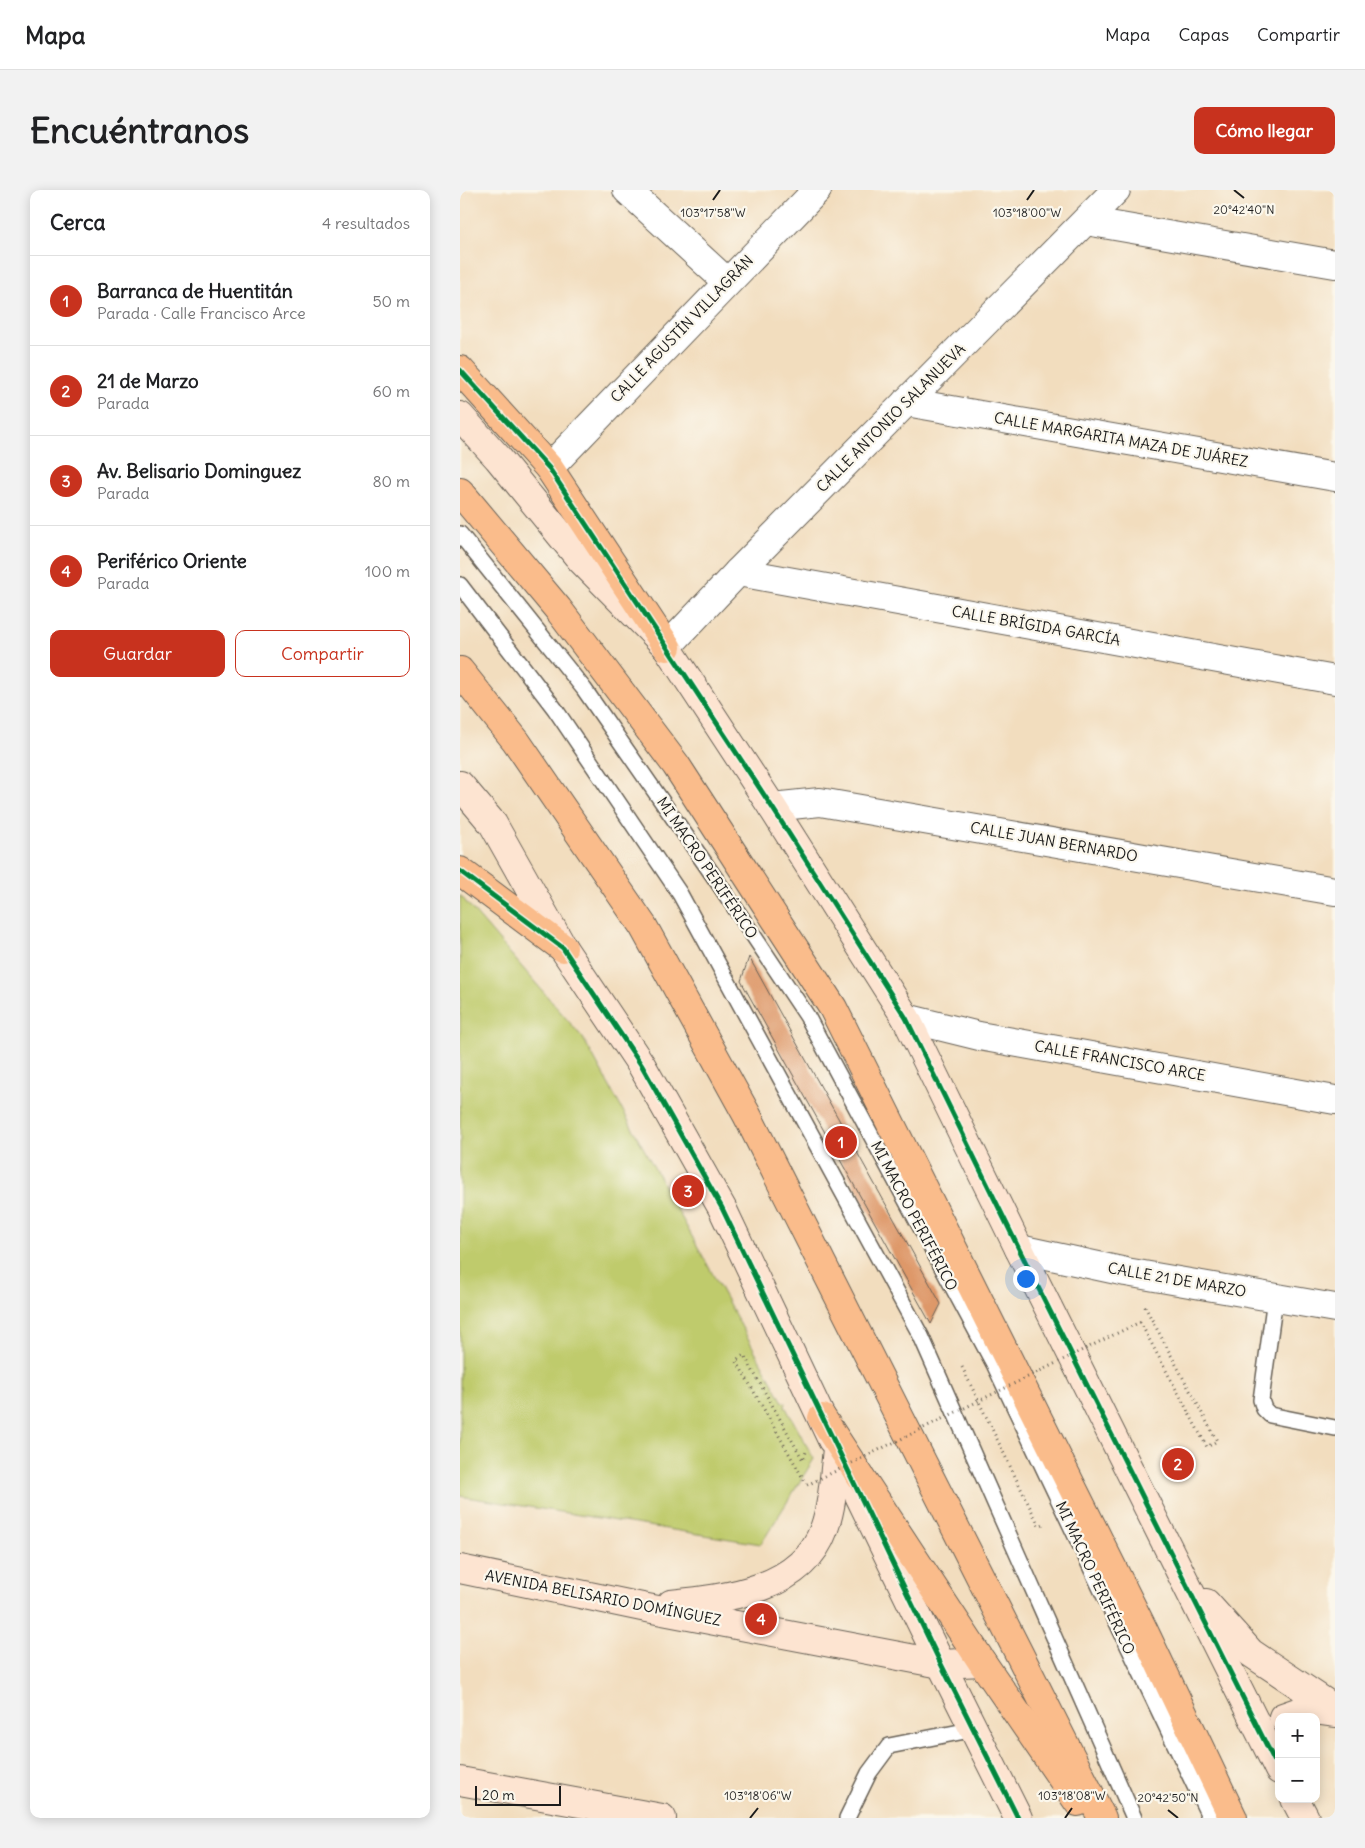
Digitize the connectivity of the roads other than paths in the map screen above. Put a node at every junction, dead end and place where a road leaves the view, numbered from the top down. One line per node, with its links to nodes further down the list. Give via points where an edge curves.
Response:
1 (628, 190): 6 (street)
2 (816, 190): 6 (street, CALLE AGUSTÍN VILLAGRÁN)
3 (1116, 190): 4 (street, CALLE ANTONIO SALANUEVA)
4 (1086, 221): 5 (street); 8 (street, CALLE ANTONIO SALANUEVA)
5 (1335, 264)
6 (727, 282): 10 (street, CALLE AGUSTÍN VILLAGRÁN)
7 (460, 370): 10 (highway)
8 (906, 402): 11 (street, CALLE MARGARITA MAZA DE JUÁREZ); 14 (street, CALLE ANTONIO SALANUEVA)
9 (460, 416): 16 (street, via 581,560)
10 (549, 468): 16 (highway)
11 (1335, 477)
12 (460, 492): 35 (highway, via 558,609 676,765 833,1008)
13 (460, 534): 51 (lane, MI MACRO PERIFÉRICO, via 584,689 807,1016 994,1364)
14 (738, 572): 16 (street, CALLE ANTONIO SALANUEVA); 18 (street, CALLE BRÍGIDA GARCÍA)
15 (460, 585): 50 (lane, via 555,709 680,894 921,1336)
16 (667, 647): 20 (street)
17 (460, 671): 49 (highway, via 516,741 643,926 747,1115)
18 (1335, 680)
19 (460, 785): 23 (street, via 493,824)
20 (772, 807): 22 (street, CALLE JUAN BERNARDO, via 820,802); 24 (street)
21 (460, 871): 23 (highway)
22 (1335, 891)
23 (563, 948): 29 (street, via 642,1066 722,1208)
24 (906, 1018): 25 (street, CALLE FRANCISCO ARCE, via 980,1036); 26 (street)
25 (1335, 1100)
26 (1019, 1249): 27 (street, CALLE 21 DE MARZO); 33 (street)
27 (1275, 1298): 28 (street, CALLE 21 DE MARZO); 30 (lane, via 1261,1400 1264,1409 1270,1415)
28 (1335, 1308)
29 (822, 1418): 31 (street); 36 (highway)
30 (1335, 1428)
31 (837, 1449): 34 (street, via 825,1527 817,1546 804,1560 784,1576 731,1596); 37 (street)
32 (460, 1569): 34 (street, AVENIDA BELISARIO DOMÍNGUEZ)
33 (1182, 1574): 38 (street, via 1251,1654); 41 (street)
34 (642, 1607): 37 (street, AVENIDA BELISARIO DOMÍNGUEZ)
35 (1143, 1629): 52 (highway); 53 (highway)
36 (982, 1662): 37 (street, AVENIDA BELISARIO DOMÍNGUEZ); 48 (highway)
37 (941, 1664): 40 (street)
38 (1335, 1711): 39 (street, via 1306,1709)
39 (1294, 1713)
40 (975, 1729): 46 (lane, via 889,1746 869,1773); 47 (street)
41 (1272, 1735): 42 (street)
42 (1277, 1758)
43 (460, 1781): 45 (street)
44 (1297, 1803): 54 (street)
45 (662, 1818)
46 (847, 1818)
47 (1018, 1818)
48 (1089, 1818)
49 (1102, 1818)
50 (1134, 1818)
51 (1210, 1818)
52 (1233, 1818)
53 (1252, 1818)
54 (1305, 1818)

